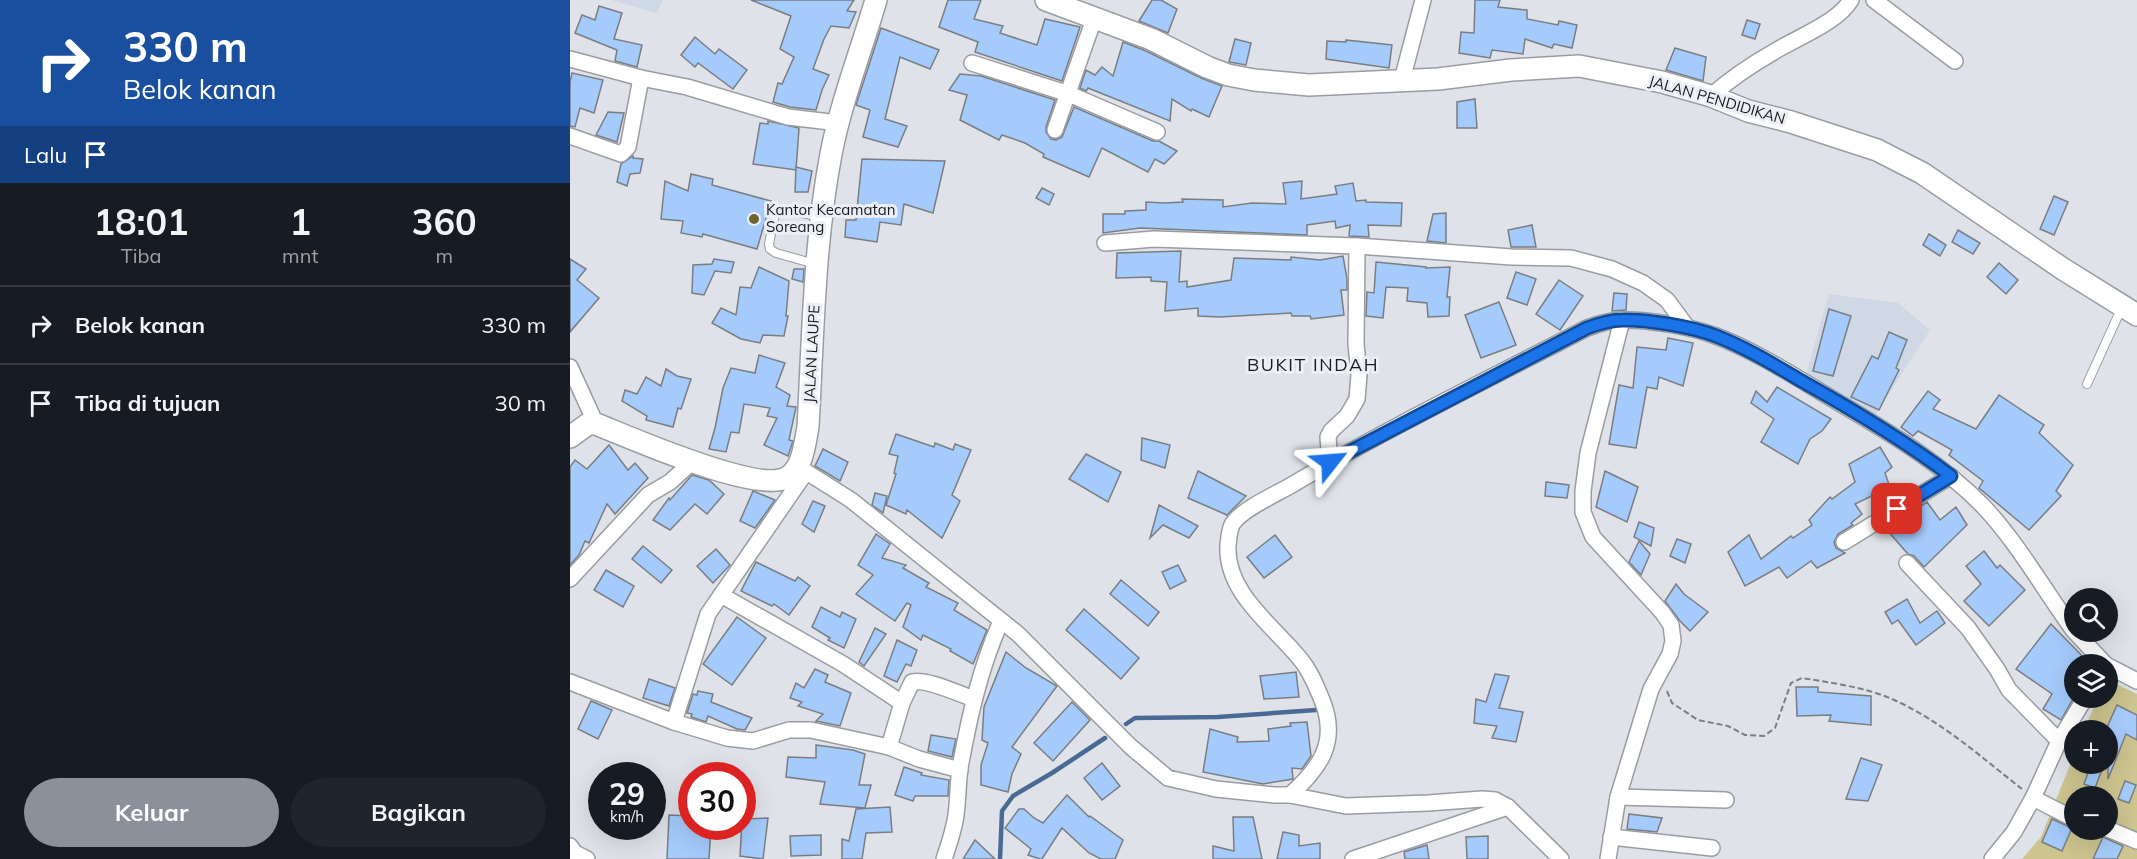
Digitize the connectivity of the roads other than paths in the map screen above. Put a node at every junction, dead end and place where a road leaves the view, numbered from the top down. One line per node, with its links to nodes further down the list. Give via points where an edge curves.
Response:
1 (876, 0): 14 (street, JALAN LAUPE)
2 (1046, 0): 6 (street, JALAN PENDIDIKAN)
3 (1423, 0): 11 (street)
4 (1851, 0): 13 (street, via 1835,17 1774,51)
5 (1874, 0): 8 (street)
6 (1095, 16): 11 (street, JALAN PENDIDIKAN, via 1228,75 1309,85); 12 (street)
7 (570, 59): 10 (street)
8 (1955, 61)
9 (972, 63): 12 (street)
10 (641, 78): 14 (street, via 687,87 788,117); 17 (street, via 626,152 621,154)
11 (1402, 80): 13 (street, JALAN PENDIDIKAN, via 1579,66)
12 (1069, 94): 15 (street); 16 (street)
13 (1711, 96): 22 (street, JALAN PENDIDIKAN, via 1895,159)
14 (839, 123): 18 (street, JALAN LAUPE)
15 (1055, 130)
16 (1157, 132)
17 (570, 136)
18 (821, 217): 21 (street, JALAN LAUPE); 21 (lane, via 783,209 775,213 769,244 776,253)
19 (1105, 243): 20 (street, via 1154,239)
20 (1358, 246): 24 (street, via 1571,258 1612,269 1643,283 1667,300); 30 (street, via 1357,399 1347,416 1330,431)
21 (817, 264): 31 (street, JALAN LAUPE)
22 (2130, 310): 26 (lane)
23 (1622, 320): 24 (street); 30 (street, via 1587,328); 52 (street, via 1588,453 1583,512 1593,537 1662,612 1671,626 1673,641 1651,688)
24 (1687, 327): 32 (street, via 1716,336 1769,362 1919,452)
25 (570, 367): 27 (street)
26 (2087, 384)
27 (596, 424): 28 (street, via 588,424); 29 (street)
28 (570, 437)
29 (692, 462): 31 (street, via 772,480); 35 (street, via 648,495)
30 (1330, 462): 51 (street, via 1246,512 1232,523 1229,536 1227,560 1242,590 1301,660 1326,710 1328,737 1324,752 1310,777)
31 (802, 469): 36 (street); 38 (street, via 851,500)
32 (1951, 476): 33 (street); 37 (street, via 1984,508)
33 (1844, 542)
34 (1907, 563): 48 (street, via 1968,628 2009,690)
35 (570, 579)
36 (721, 595): 45 (street, via 843,664); 47 (street, via 708,614)
37 (2064, 616)
38 (1001, 621): 44 (street); 51 (street, via 1168,778 1216,789)
39 (2085, 642): 40 (street)
40 (2096, 654)
41 (2118, 671): 42 (street)
42 (2137, 681)
43 (570, 682): 47 (street)
44 (974, 699): 45 (street, via 915,680); 50 (street)
45 (902, 703): 49 (street)
46 (2079, 708): 48 (street)
47 (674, 722): 49 (street, via 727,738 753,741 789,730 811,730)
48 (2059, 741): 53 (street)
49 (889, 747): 50 (street)
50 (960, 770): 63 (street, via 956,816)
51 (1290, 795): 55 (street, via 1346,806 1482,799)
52 (1618, 797): 54 (street); 58 (street)
53 (2033, 798): 56 (street); 67 (street, via 2014,832)
54 (1726, 800)
55 (1508, 807): 64 (street); 65 (street)
56 (2064, 814)
57 (2118, 833): 59 (street)
58 (1611, 837): 61 (street); 66 (street)
59 (2137, 841)
60 (570, 846): 62 (street)
61 (1712, 849)
62 (587, 859)
63 (944, 859)
64 (1353, 859)
65 (1561, 859)
66 (1608, 859)
67 (1992, 859)

